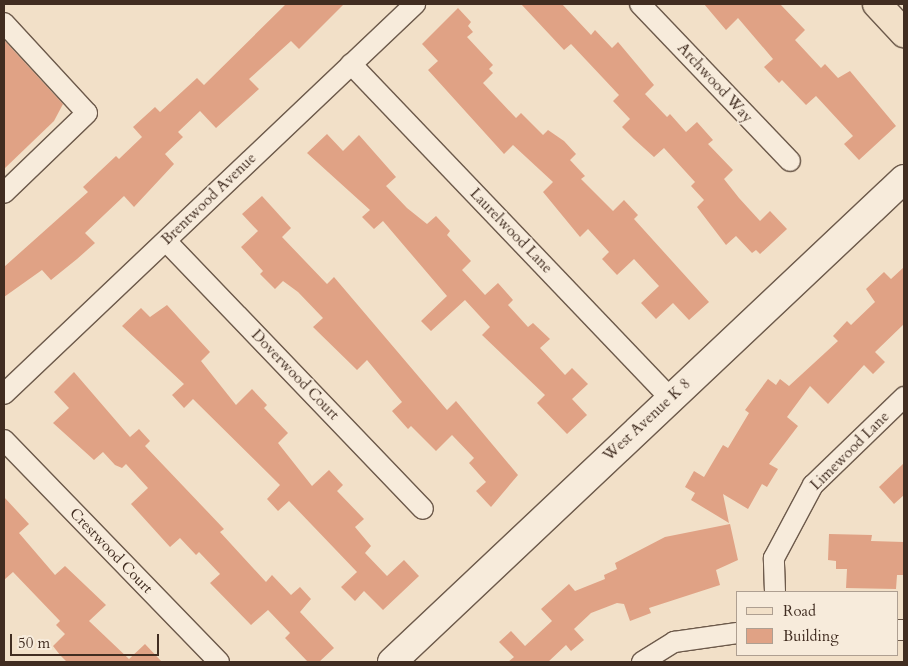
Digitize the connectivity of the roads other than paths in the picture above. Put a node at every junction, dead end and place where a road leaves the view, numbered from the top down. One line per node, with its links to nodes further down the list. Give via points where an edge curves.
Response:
1 (415, 4): 6 (street, Brentwood Avenue)
2 (640, 4): 7 (street, Archwood Way)
3 (877, 4): 5 (main road)
4 (4, 23): 9 (street, via 87,114)
5 (904, 33)
6 (351, 64): 10 (street, Brentwood Avenue); 13 (street, Laurelwood Lane)
7 (790, 161)
8 (904, 179): 13 (street, West Avenue K 8)
9 (4, 193)
10 (166, 240): 11 (street, Brentwood Avenue); 15 (street, Doverwood Court)
11 (4, 394)
12 (904, 397): 16 (street, Limewood Lane, via 813,485 774,558)
13 (670, 398): 19 (street, West Avenue K 8)
14 (4, 440): 18 (street, Crestwood Court)
15 (424, 509)
16 (776, 591)
17 (736, 633): 20 (street, via 674,642)
18 (219, 662)
19 (392, 662)
20 (642, 662)

